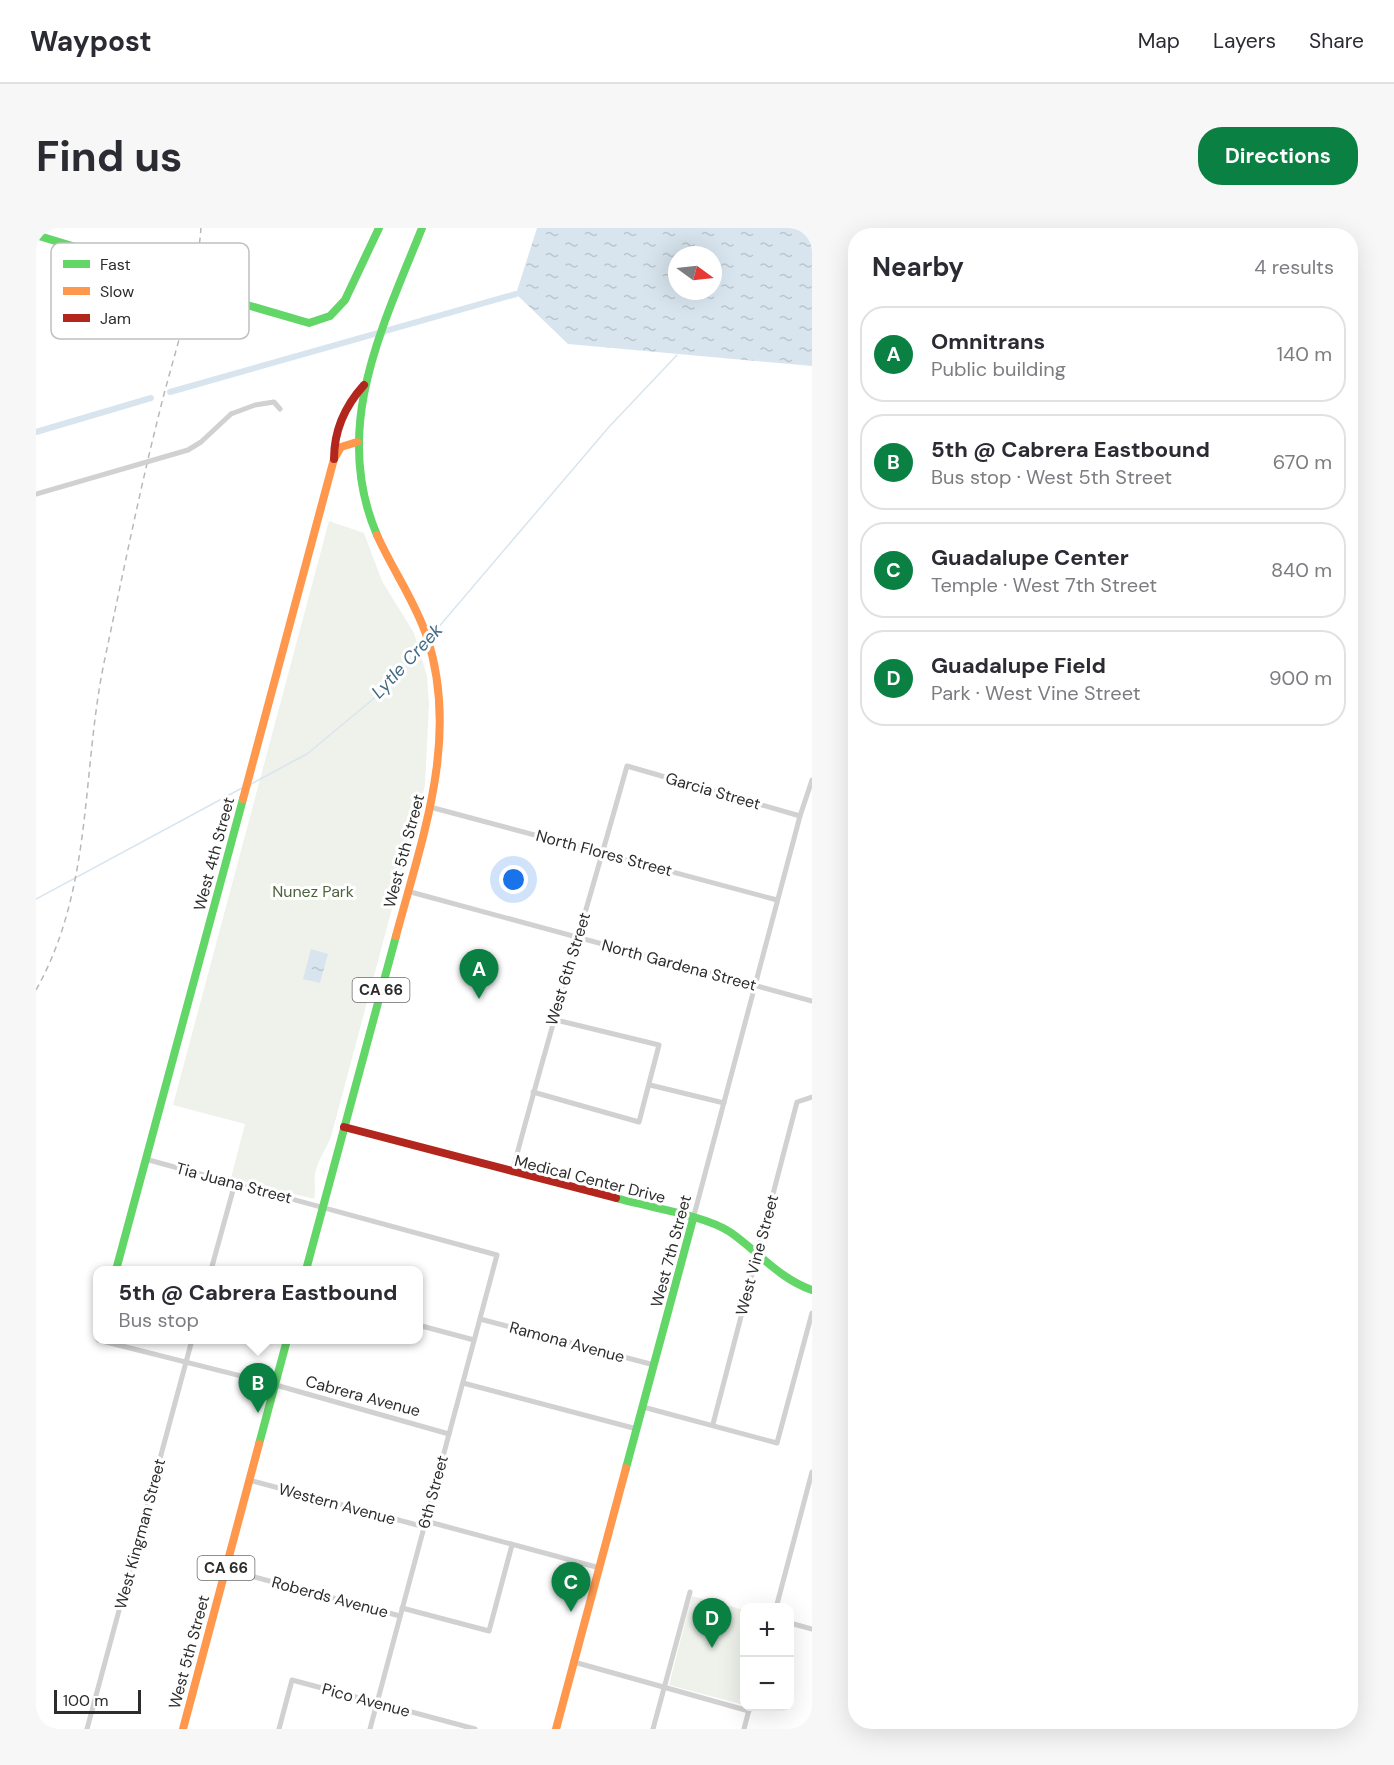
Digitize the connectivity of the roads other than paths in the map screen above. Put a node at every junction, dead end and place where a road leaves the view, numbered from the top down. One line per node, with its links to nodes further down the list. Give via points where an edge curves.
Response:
1 (379, 228): 5 (street, via 345,300 330,316 309,323)
2 (422, 228): 6 (street, CA 66)
3 (36, 235): 4 (street)
4 (62, 243)
5 (249, 306)
6 (365, 384): 8 (street, CA 66); 9 (street, West 4th Street, via 352,397 333,446)
7 (280, 409): 10 (street, bridge, via 274,402 255,405 231,414 188,450)
8 (357, 442): 9 (street, via 341,447); 13 (street, West 5th Street / CA 66, via 368,514 416,611 435,664 442,732 438,776)
9 (333, 459): 27 (street, West 4th Street)
10 (36, 494)
11 (627, 766): 14 (street, Garcia Street); 15 (street, West 6th Street)
12 (812, 780): 14 (street, West 7th Street)
13 (430, 807): 15 (street, North Flores Street); 16 (street, West 5th Street / CA 66)
14 (800, 816): 17 (street, West 7th Street)
15 (602, 853): 17 (street, North Flores Street); 18 (street, West 6th Street)
16 (407, 891): 18 (street, North Gardena Street); 26 (street, West 5th Street / CA 66)
17 (777, 900): 19 (street, West 7th Street)
18 (579, 938): 19 (street, North Gardena Street); 21 (street, West 6th Street)
19 (755, 985): 20 (street, North Gardena Street); 25 (street, West 7th Street)
20 (812, 1001)
21 (552, 1019): 22 (street, via 659,1045); 23 (street, West 6th Street)
22 (650, 1085): 23 (street, via 639,1122); 25 (street)
23 (533, 1092): 28 (street, West 6th Street)
24 (812, 1097): 32 (street, West Vine Street, via 797,1102)
25 (724, 1103): 31 (street, West 7th Street)
26 (344, 1127): 28 (street, Medical Center Drive); 30 (street, West 5th Street / CA 66)
27 (145, 1159): 29 (street, Tia Juana Street); 34 (street, West 4th Street)
28 (512, 1173): 31 (street, Medical Center Drive)
29 (235, 1183): 30 (street, Tia Juana Street); 35 (street)
30 (323, 1207): 33 (street, Tia Juana Street); 36 (street, West 5th Street / CA 66)
31 (693, 1219): 32 (street, Medical Center Drive, via 731,1232); 46 (street, West 7th Street)
32 (756, 1254): 37 (street, Medical Center Drive, via 783,1279); 50 (street, West Vine Street)
33 (497, 1255): 39 (street, 6th Street)
34 (117, 1266)
35 (212, 1266)
36 (307, 1266)
37 (812, 1290)
38 (812, 1313): 50 (street, via 777,1443)
39 (480, 1319): 41 (street, 6th Street); 46 (street, Ramona Avenue)
40 (423, 1326): 41 (street)
41 (474, 1340): 47 (street, 6th Street)
42 (113, 1344): 45 (street, Cabrera Avenue)
43 (191, 1344): 45 (street, West Kingman Street)
44 (286, 1344): 48 (street, West 5th Street / CA 66)
45 (186, 1363): 48 (street, Cabrera Avenue); 71 (street, West Kingman Street)
46 (654, 1365): 49 (street, West 7th Street)
47 (463, 1383): 51 (street); 52 (street, 6th Street)
48 (274, 1386): 52 (street, Cabrera Avenue); 54 (street, West 5th Street / CA 66)
49 (643, 1407): 50 (street); 51 (street, West 7th Street)
50 (713, 1424)
51 (637, 1429): 57 (street, West 7th Street)
52 (449, 1434): 55 (street, 6th Street)
53 (812, 1472): 60 (street)
54 (249, 1480): 55 (street, Western Avenue); 58 (street, West 5th Street / CA 66)
55 (425, 1524): 56 (street, Western Avenue); 61 (street, 6th Street)
56 (512, 1545): 57 (street, Western Avenue); 61 (street, Roberds Avenue, via 489,1631)
57 (600, 1568): 65 (street, West 7th Street)
58 (225, 1569): 62 (street, Roberds Avenue); 72 (street, West 5th Street / CA 66)
59 (690, 1592): 66 (street)
60 (777, 1603)
61 (402, 1608): 62 (street, 6th Street)
62 (400, 1616): 67 (street, 6th Street)
63 (794, 1624): 64 (street)
64 (812, 1629)
65 (574, 1662): 66 (street); 76 (street, West 7th Street)
66 (665, 1686): 68 (street); 77 (street)
67 (377, 1703): 70 (street, Pico Avenue); 73 (street, Pico Avenue, via 292,1680); 74 (street, 6th Street)
68 (740, 1706)
69 (749, 1711): 78 (street)
70 (463, 1727): 75 (street, Pico Avenue)
71 (87, 1729)
72 (183, 1729)
73 (279, 1729)
74 (370, 1729)
75 (475, 1729)
76 (556, 1729)
77 (653, 1729)
78 (744, 1729)

